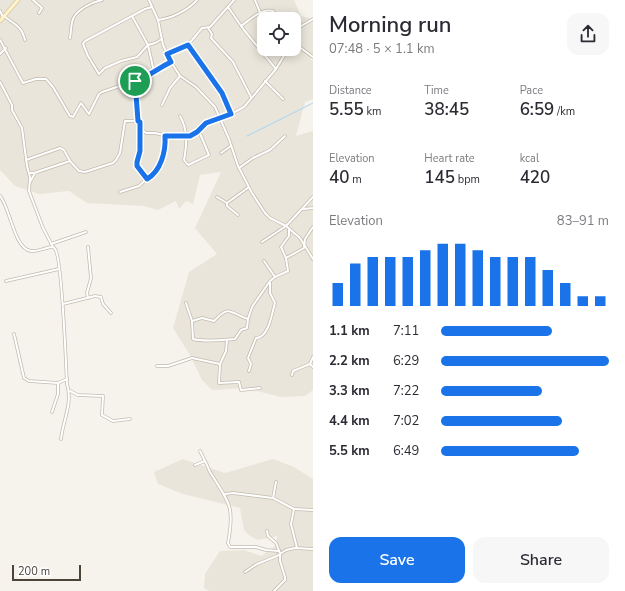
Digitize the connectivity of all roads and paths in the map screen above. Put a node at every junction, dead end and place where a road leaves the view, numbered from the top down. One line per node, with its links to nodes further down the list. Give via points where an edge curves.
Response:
1 (18, 0): 15 (street)
2 (33, 0): 13 (street, via 42,8)
3 (102, 0): 23 (street, via 91,4 75,16)
4 (149, 0): 8 (street)
5 (197, 0): 18 (street, via 186,10)
6 (234, 0): 9 (street)
7 (255, 0): 11 (street)
8 (152, 7): 16 (street); 18 (street)
9 (228, 7): 20 (street); 22 (street)
10 (0, 11): 15 (street)
11 (259, 12): 12 (street)
12 (274, 12)
13 (39, 13)
14 (257, 14): 20 (street)
15 (4, 16): 19 (street); 26 (street, via 19,26)
16 (132, 16): 27 (street); 27 (street, via 85,41 83,44 88,56 99,74 104,68 121,60 137,57)
17 (313, 19): 21 (street)
18 (158, 20): 24 (street)
19 (0, 21)
20 (241, 26): 36 (street)
21 (301, 26)
22 (208, 28): 28 (street, via 202,28); 42 (street, via 212,34 211,38 233,62)
23 (70, 38)
24 (162, 39): 27 (street); 32 (street)
25 (0, 40): 29 (street)
26 (24, 40)
27 (148, 45): 37 (street)
28 (188, 45): 32 (street); 45 (street, via 222,93)
29 (6, 48): 31 (street); 39 (street, via 23,83 46,79 73,117 81,103 89,114 99,94)
30 (301, 48): 34 (street)
31 (0, 54)
32 (167, 54): 35 (street)
33 (284, 56): 36 (street)
34 (313, 57)
35 (171, 62): 37 (street); 38 (street)
36 (276, 69): 40 (street)
37 (154, 72): 39 (street)
38 (180, 76): 44 (street, via 170,88); 47 (street, via 203,94)
39 (135, 81): 48 (street)
40 (265, 81): 42 (street); 43 (street)
41 (0, 82): 56 (street, via 22,128)
42 (251, 97): 45 (street, via 240,110)
43 (283, 99)
44 (162, 105)
45 (231, 114): 47 (street)
46 (180, 116): 52 (street, via 186,126)
47 (220, 118): 50 (street, via 206,123); 54 (street)
48 (138, 121): 49 (street); 57 (street, via 125,121 120,153 113,163 84,172)
49 (141, 129): 51 (street, via 146,133); 61 (street, via 137,166)
50 (199, 130): 52 (street); 52 (street, via 209,155 188,165 184,160)
51 (165, 136): 52 (street); 61 (street, via 162,159 157,170)
52 (187, 136)
53 (286, 136): 58 (street, via 270,150)
54 (231, 146): 55 (street); 58 (street)
55 (221, 153)
56 (26, 160): 57 (street, via 60,148); 60 (street)
57 (70, 161): 59 (street)
58 (239, 168): 63 (street)
59 (35, 172): 60 (street); 62 (street)
60 (29, 173): 62 (street)
61 (147, 179): 64 (street, via 139,186)
62 (30, 183): 77 (street, via 29,191)
63 (249, 188): 68 (street); 72 (street, via 265,213)
64 (120, 192)
65 (0, 197): 80 (street, via 24,247 33,251)
66 (217, 197): 68 (street)
67 (313, 197): 70 (street)
68 (228, 203): 71 (street, via 227,206)
69 (313, 208): 70 (street)
70 (302, 209): 72 (street)
71 (238, 215)
72 (286, 226): 74 (street); 76 (street)
73 (313, 227): 78 (street, via 305,239)
74 (289, 228): 78 (street); 81 (street, via 289,236 281,247)
75 (86, 232): 77 (street)
76 (262, 242)
77 (51, 244): 80 (street)
78 (305, 246): 81 (street); 82 (street)
79 (88, 247): 88 (street, via 91,278)
80 (53, 248): 84 (street, via 56,251)
81 (286, 258): 85 (street, via 288,271)
82 (313, 258)
83 (264, 261): 85 (street)
84 (59, 269): 86 (street); 89 (street)
85 (275, 277): 87 (street)
86 (6, 281)
87 (270, 282): 92 (street, via 252,307); 101 (street, via 270,293 275,302 271,320 263,335 256,338 248,358)
88 (88, 298): 89 (street); 91 (street, via 101,297 103,304)
89 (62, 304): 103 (street)
90 (186, 304): 93 (street)
91 (111, 313)
92 (248, 319): 93 (street, via 225,311 214,321 202,318); 95 (street, via 247,328 241,330 234,339)
93 (192, 322): 95 (street, via 193,339)
94 (14, 334): 104 (street, via 24,378 29,381)
95 (228, 340): 97 (street)
96 (313, 357): 98 (street)
97 (220, 364): 99 (street, via 192,358 168,366); 105 (street, via 219,383 239,382 241,390)
98 (310, 364): 100 (street); 102 (street, via 293,371)
99 (157, 366)
100 (313, 367)
101 (250, 371)
102 (292, 375)
103 (67, 379): 104 (street); 106 (street)
104 (58, 383): 107 (street, via 58,394)
105 (260, 388)
106 (70, 391): 108 (street, via 78,395 103,396 102,415 109,420); 109 (street, via 69,408)
107 (52, 412)
108 (130, 419)
109 (61, 439)
110 (200, 451): 111 (street)
111 (204, 461): 112 (street); 114 (street)
112 (195, 464)
113 (276, 482): 115 (street)
114 (225, 494): 115 (street); 121 (street, via 230,508 230,547 256,547)
115 (273, 498): 116 (street)
116 (294, 509): 117 (street); 119 (street, via 291,524)
117 (313, 510)
118 (267, 531): 121 (street)
119 (297, 548): 120 (street); 121 (street)
120 (313, 549)
121 (280, 552): 122 (street, via 272,559 257,564); 123 (street, via 285,578)
122 (245, 572)
123 (274, 591)

